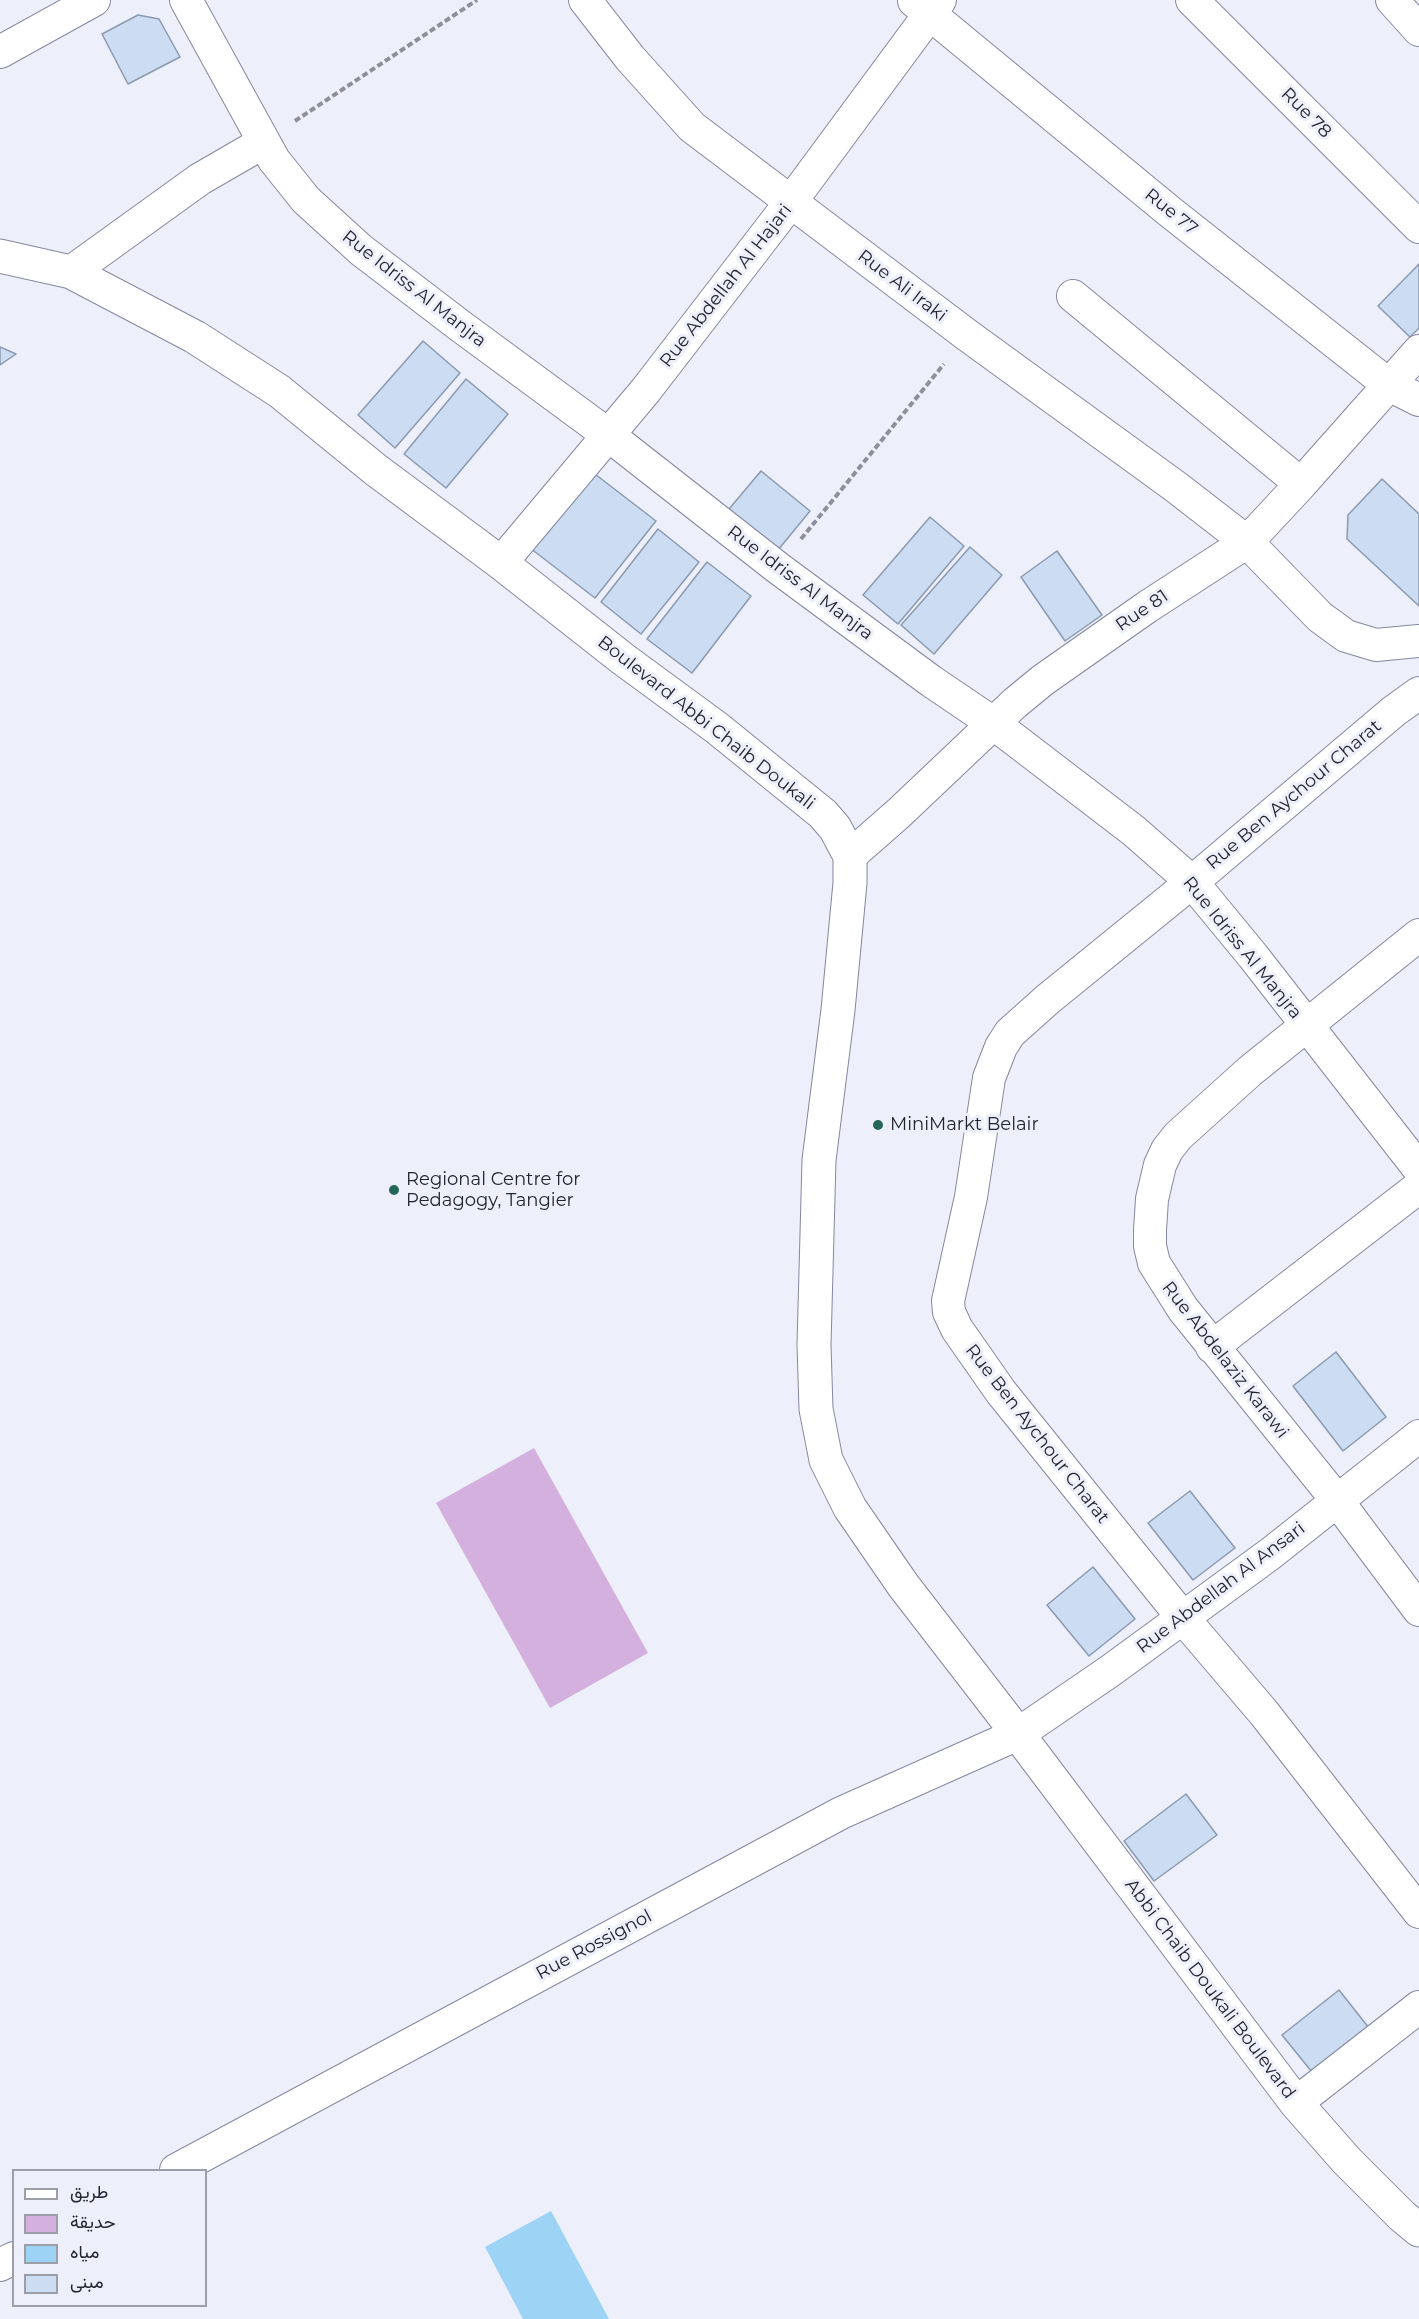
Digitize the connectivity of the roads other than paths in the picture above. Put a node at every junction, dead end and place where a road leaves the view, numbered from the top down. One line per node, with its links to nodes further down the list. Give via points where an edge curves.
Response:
1 (94, 0): 8 (street)
2 (186, 0): 9 (street, Rue Idriss Al Manjra)
3 (585, 0): 10 (street, Rue Ali Iraki, via 692,127)
4 (1192, 0): 11 (street, Rue 78)
5 (1392, 0): 7 (street)
6 (928, 5): 10 (street, Rue Abdellah Al Hajari); 16 (street, Rue 77, via 1169,211)
7 (1419, 30)
8 (0, 52)
9 (264, 142): 13 (street, via 200,179); 18 (street, Rue Idriss Al Manjra, via 306,200 361,250)
10 (790, 203): 18 (street, Rue Abdellah Al Hajari); 20 (street, Rue Ali Iraki)
11 (1419, 227)
12 (0, 256): 13 (street, Boulevard Abbi Chaib Doukali)
13 (71, 272): 21 (street, Boulevard Abbi Chaib Doukali, via 195,337 279,391 376,470)
14 (1073, 296): 19 (street)
15 (1419, 351): 16 (street, Rue 81)
16 (1389, 385): 17 (street, Rue 77); 19 (street, Rue 81)
17 (1419, 400)
18 (608, 435): 21 (street, Rue Abdellah Al Hajari); 24 (street, Rue Idriss Al Manjra, via 778,568)
19 (1301, 484): 20 (street, Rue 81)
20 (1246, 542): 22 (street, Rue Ali Iraki, via 1320,617 1346,636 1376,645); 24 (street, Rue 81, via 1043,680)
21 (501, 563): 25 (street, Boulevard Abbi Chaib Doukali, via 823,814)
22 (1419, 641)
23 (1419, 693): 26 (street, Rue Ben Aychour Charat)
24 (993, 723): 25 (street, Rue 81); 26 (street, Rue Idriss Al Manjra, via 1134,831)
25 (850, 856): 36 (street, Boulevard Abbi Chaib Doukali, via 840,987 819,1160 816,1409 826,1460 850,1508 903,1585)
26 (1192, 882): 28 (street, Rue Idriss Al Manjra); 35 (street, Rue Ben Aychour Charat, via 1048,999 1001,1047 989,1078 971,1197 948,1301 957,1329 1001,1392)
27 (1419, 935): 28 (street, Rue Abdelaziz Karawi)
28 (1306, 1026): 29 (street, Rue Idriss Al Manjra); 31 (street, Rue Abdelaziz Karawi, via 1199,1115 1167,1150 1160,1165 1150,1230 1154,1263)
29 (1419, 1170)
30 (1419, 1187): 31 (street)
31 (1212, 1347): 33 (street, Rue Abdelaziz Karawi)
32 (1419, 1436): 33 (street, Rue Abdellah Al Ansari)
33 (1336, 1499): 34 (street, Rue Abdelaziz Karawi); 35 (street, Rue Abdellah Al Ansari)
34 (1419, 1610)
35 (1183, 1618): 36 (street, Rue Abdellah Al Ansari); 37 (street, Rue Ben Aychour Charat)
36 (1018, 1734): 39 (street, Abbi Chaib Doukali Boulevard); 40 (street, Rue Rossignol, via 841,1813)
37 (1419, 1912)
38 (1419, 2007): 39 (street)
39 (1296, 2103): 41 (street, Abbi Chaib Doukali Boulevard, via 1347,2161)
40 (178, 2169)
41 (1419, 2230)

